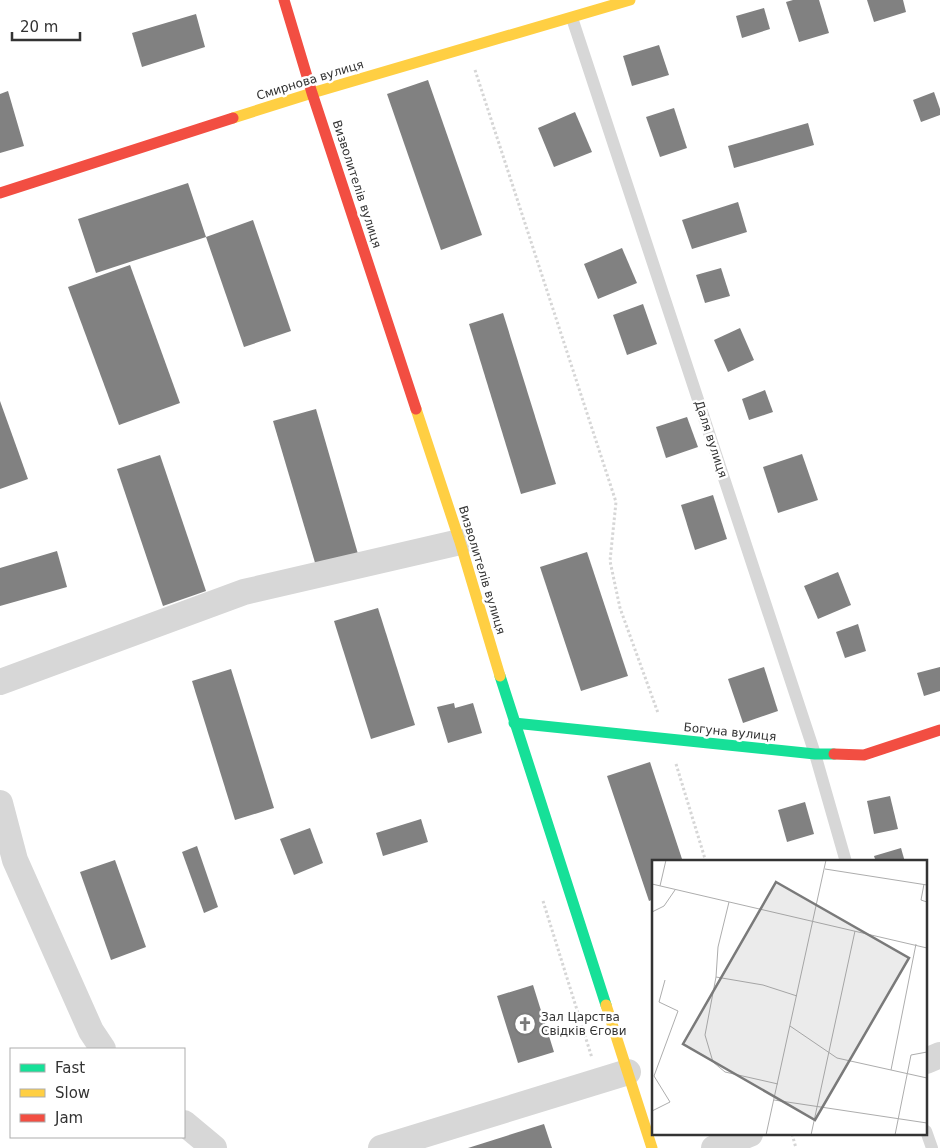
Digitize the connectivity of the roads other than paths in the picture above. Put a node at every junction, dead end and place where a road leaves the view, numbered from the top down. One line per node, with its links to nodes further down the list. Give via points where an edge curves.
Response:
1 (284, 0): 4 (street, Визволителів вулиця)
2 (630, 0): 3 (street, Смирнова вулиця)
3 (572, 18): 4 (street, Смирнова вулиця); 10 (lane, Даля вулиця)
4 (312, 93): 5 (street, Смирнова вулиця); 6 (street, Визволителів вулиця)
5 (0, 193)
6 (460, 542): 7 (street, via 244,592); 8 (street, Визволителів вулиця)
7 (0, 682)
8 (514, 723): 10 (street, Богуна вулиця); 16 (street, Визволителів вулиця)
9 (940, 730): 10 (street, Богуна вулиця, via 864,754)
10 (815, 754): 12 (lane, Даля вулиця)
11 (0, 803): 13 (street, via 15,860 91,1031)
12 (845, 860)
13 (102, 1048)
14 (940, 1055): 15 (street)
15 (928, 1060)
16 (628, 1072): 21 (street); 22 (street, Визволителів вулиця)
17 (185, 1124): 20 (street)
18 (745, 1136): 23 (street)
19 (928, 1136): 24 (lane)
20 (214, 1148)
21 (381, 1148)
22 (652, 1148)
23 (714, 1148)
24 (932, 1148)

